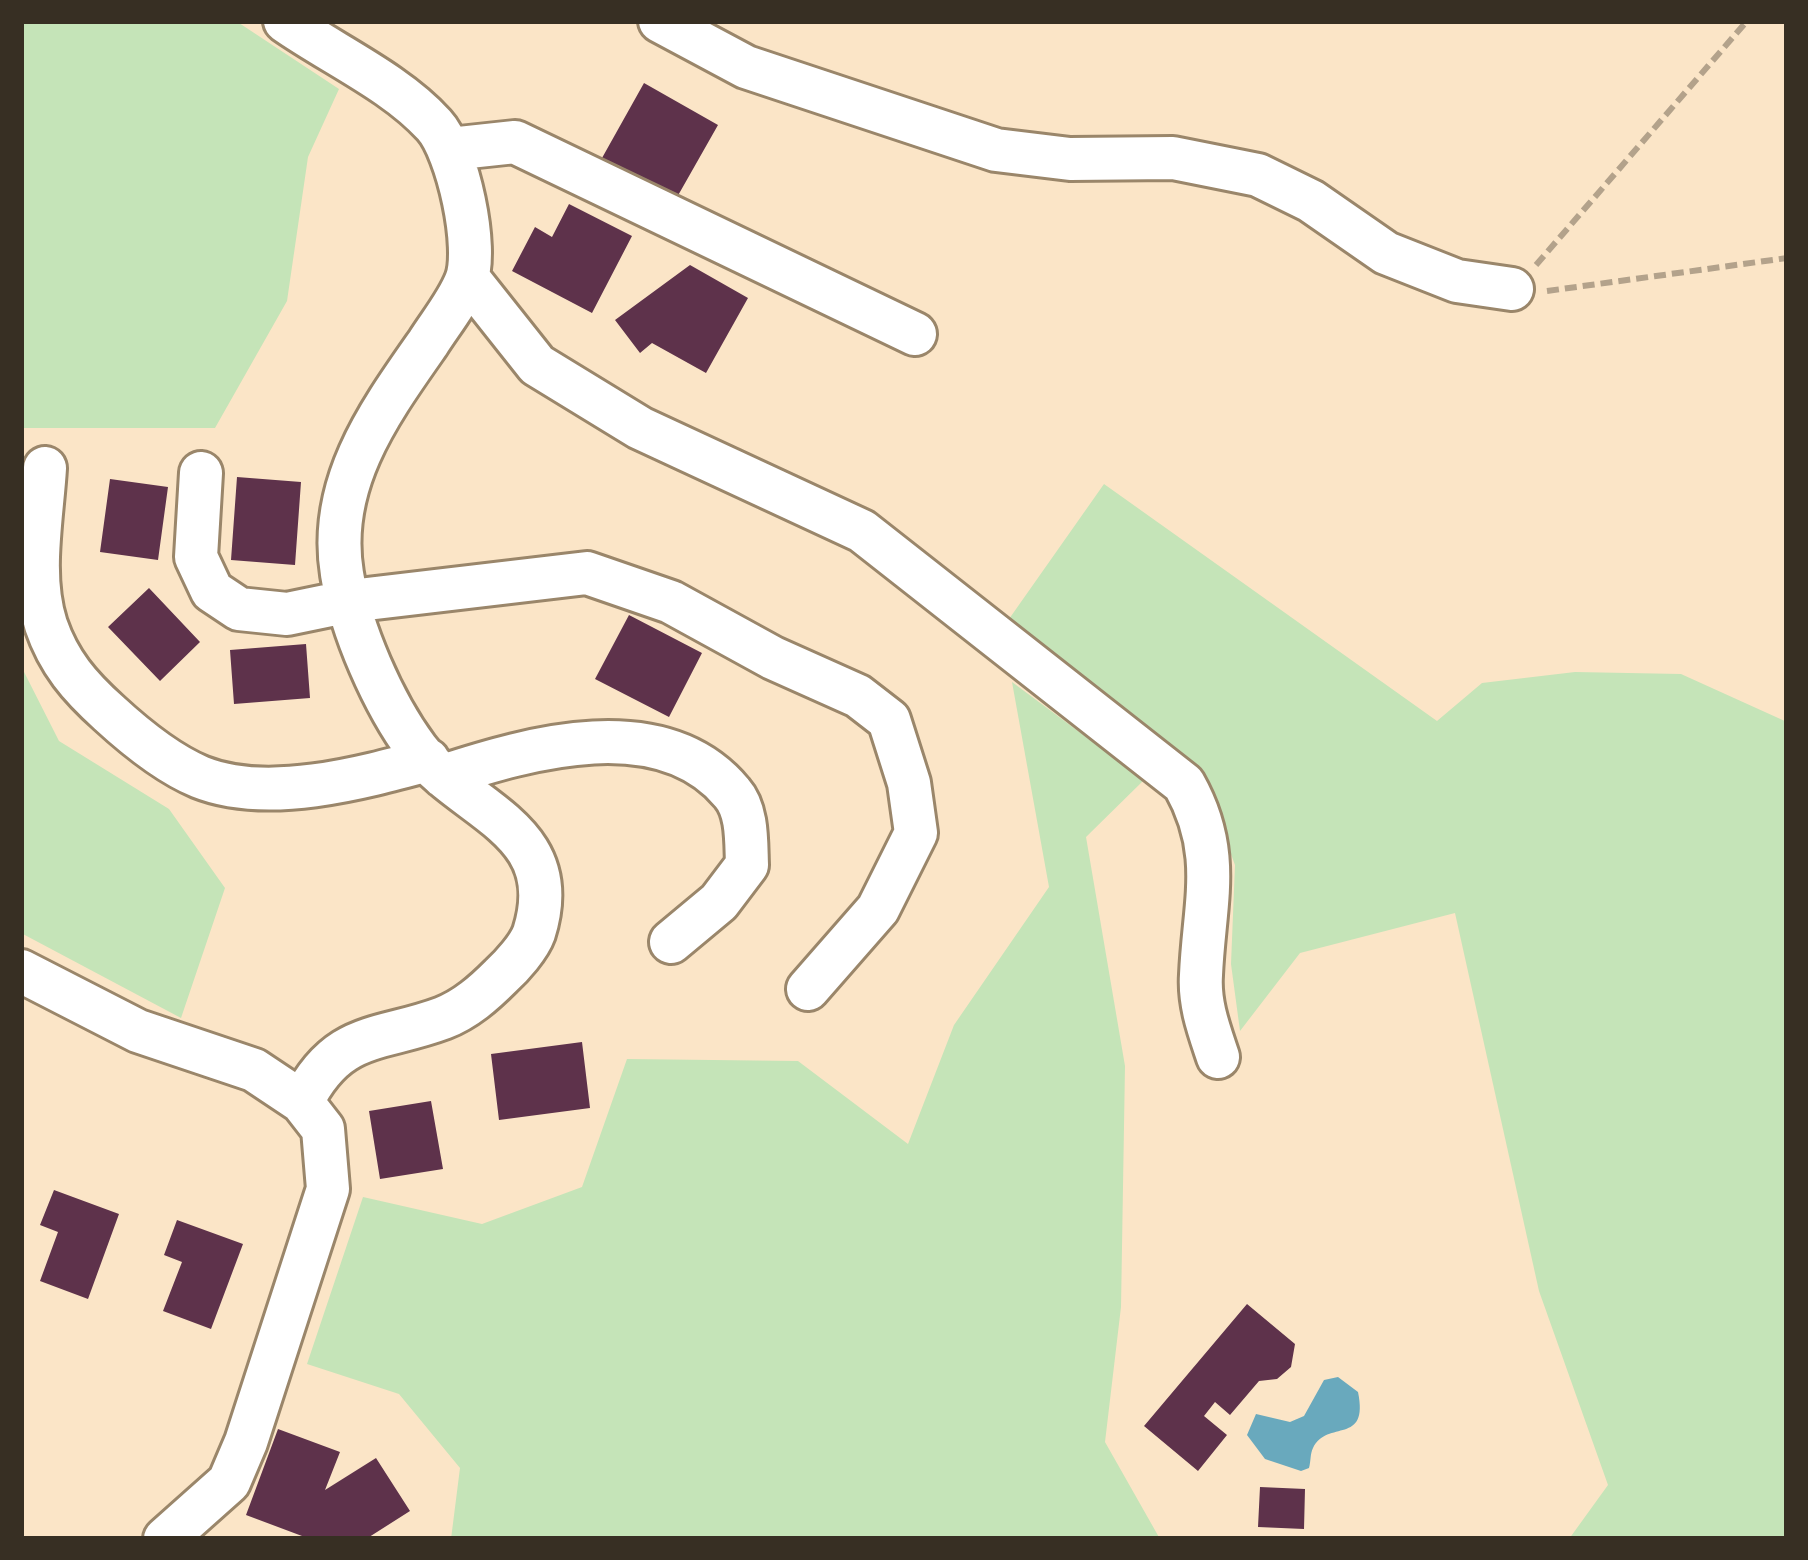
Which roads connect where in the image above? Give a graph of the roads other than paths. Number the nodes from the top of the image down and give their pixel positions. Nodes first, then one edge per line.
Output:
1 (285, 21) edge
2 (660, 21) edge
3 (451, 149) junction
4 (468, 278) junction
5 (1512, 289) road end
6 (915, 334) dead end
7 (45, 468) dead end
8 (202, 473) dead end
9 (350, 601) junction
10 (436, 768) junction
11 (670, 942) dead end
12 (24, 974) edge
13 (808, 989) dead end
14 (1218, 1057) dead end
15 (302, 1102) junction
16 (165, 1539) edge

1 - 3 street
2 - 5 street
3 - 4 street
3 - 6 street
4 - 9 street
4 - 14 street
7 - 10 street
8 - 9 street
9 - 10 street
9 - 13 street
10 - 11 street
10 - 15 street
12 - 15 street
15 - 16 street

